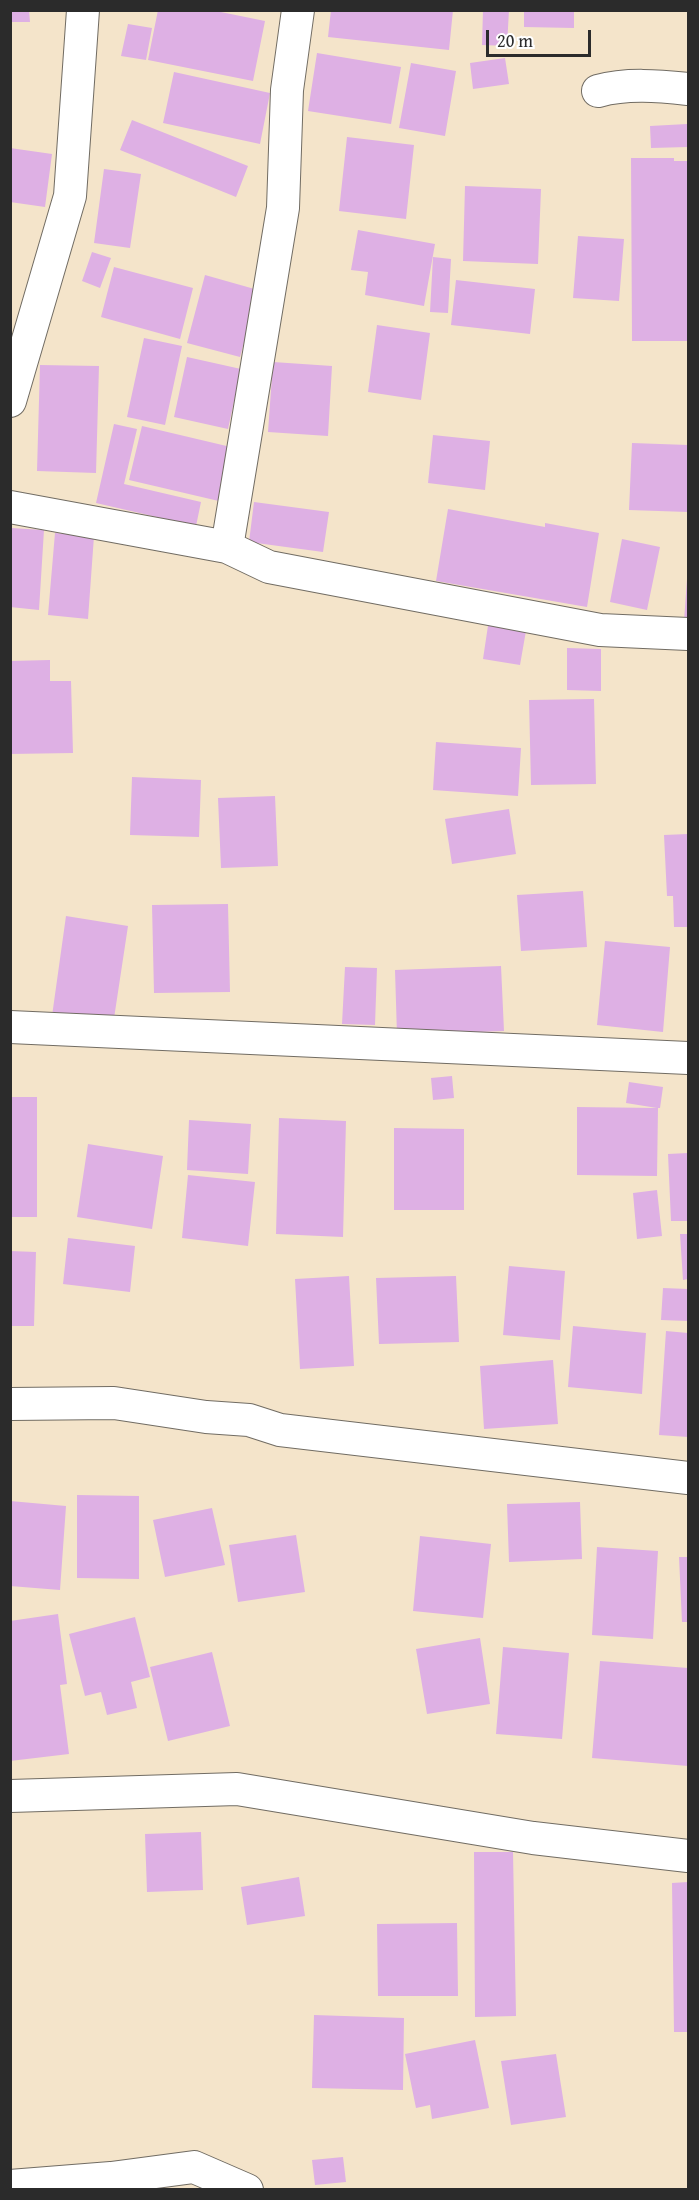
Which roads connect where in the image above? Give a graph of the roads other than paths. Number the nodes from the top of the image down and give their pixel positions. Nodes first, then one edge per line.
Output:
1 (83, 10) edge
2 (298, 10) edge
3 (688, 89) edge
4 (598, 91) dead end
5 (10, 401) edge
6 (10, 507) edge
7 (227, 548) junction
8 (688, 634) edge
9 (10, 1027) edge
10 (688, 1058) edge
11 (10, 1404) edge
12 (688, 1478) edge
13 (10, 1796) edge
14 (688, 1856) edge
15 (10, 2186) edge
16 (247, 2190) edge

1 - 5 street
2 - 7 street
3 - 4 street
6 - 7 street
7 - 8 street
9 - 10 street
11 - 12 street
13 - 14 street
15 - 16 street

